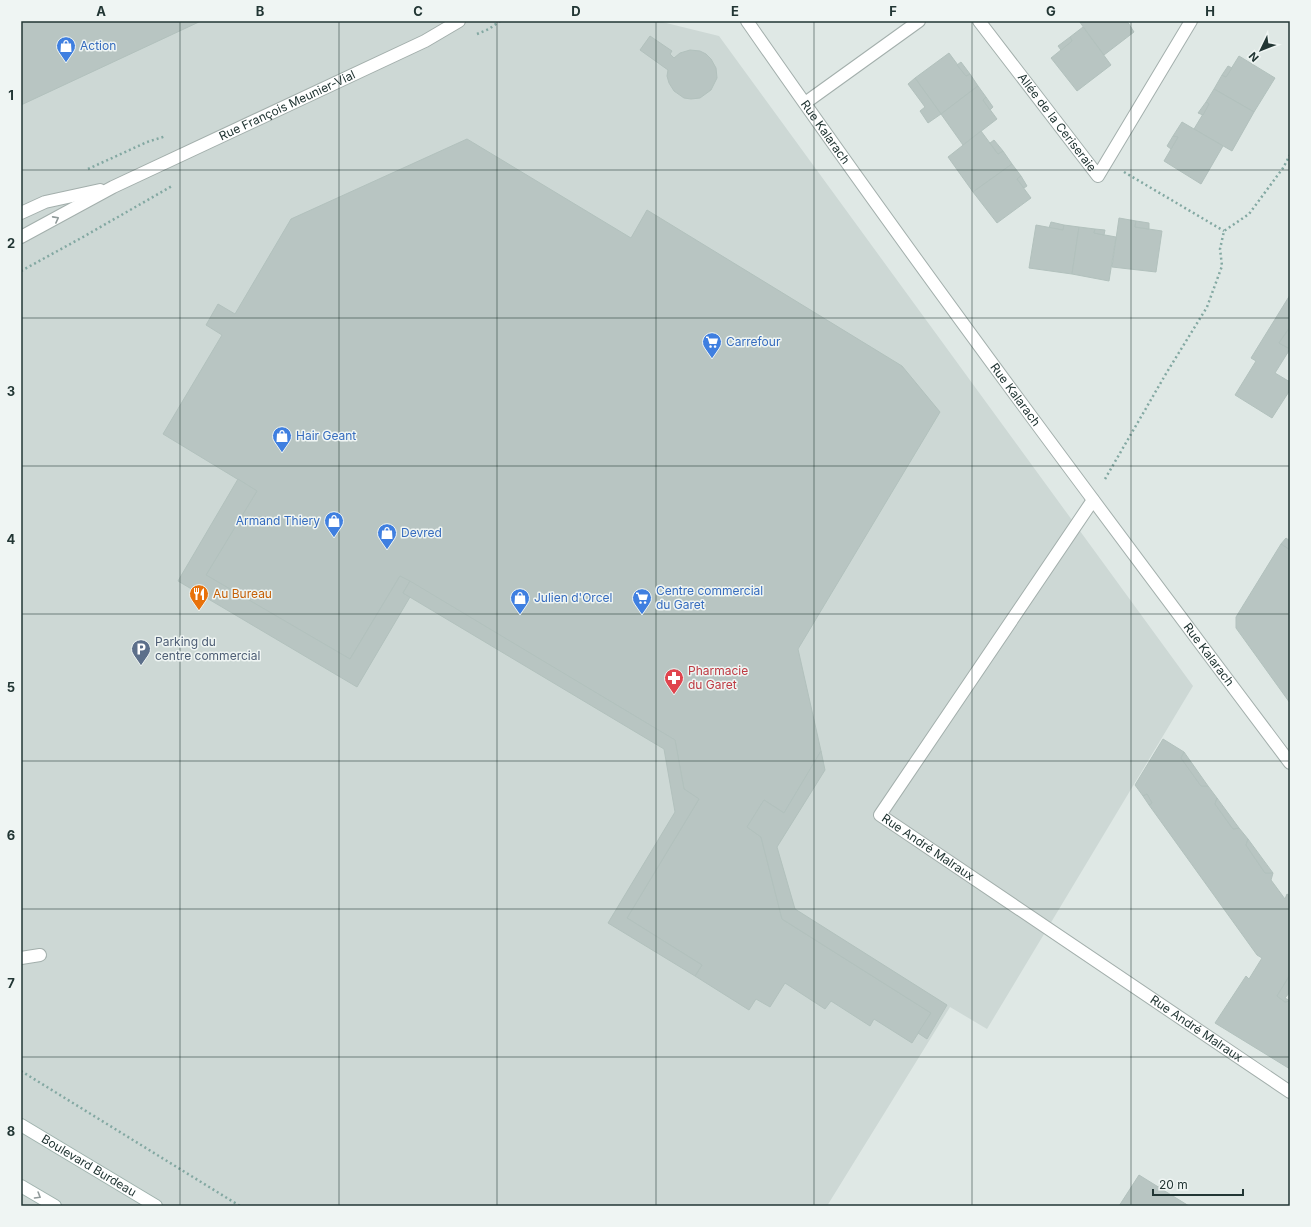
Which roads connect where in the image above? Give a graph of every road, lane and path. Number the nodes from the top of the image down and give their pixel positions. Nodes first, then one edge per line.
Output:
1 (459, 21) edge
2 (747, 21) edge
3 (919, 21) edge
4 (979, 21) edge
5 (1191, 21) edge
6 (805, 104) junction
7 (1290, 155) edge
8 (1106, 162) junction
9 (113, 187) junction
10 (21, 213) edge
11 (1224, 231) junction
12 (21, 237) edge
13 (1093, 500) junction
14 (1290, 763) edge
15 (40, 955) dead end
16 (21, 958) edge
17 (21, 1071) edge
18 (1290, 1092) edge
19 (21, 1126) edge
20 (21, 1186) edge
21 (54, 1206) edge
22 (156, 1206) edge
23 (240, 1206) edge

1 - 9 street, Rue François Meunier-Vial
2 - 6 street, Rue Kalarach
3 - 6 street
4 - 8 street, Allée de la Ceriseraie
5 - 8 street, Allée de la Ceriseraie
6 - 13 street, Rue Kalarach
7 - 11 path
8 - 11 path
9 - 10 street, Rue François Meunier-Vial
12 -> 9 street, Rue François Meunier-Vial
11 - 13 path
13 - 14 street, Rue Kalarach
13 - 18 street, Rue André Malraux
15 - 16 street
17 - 23 path
19 - 22 street, Boulevard Burdeau
20 -> 21 street

